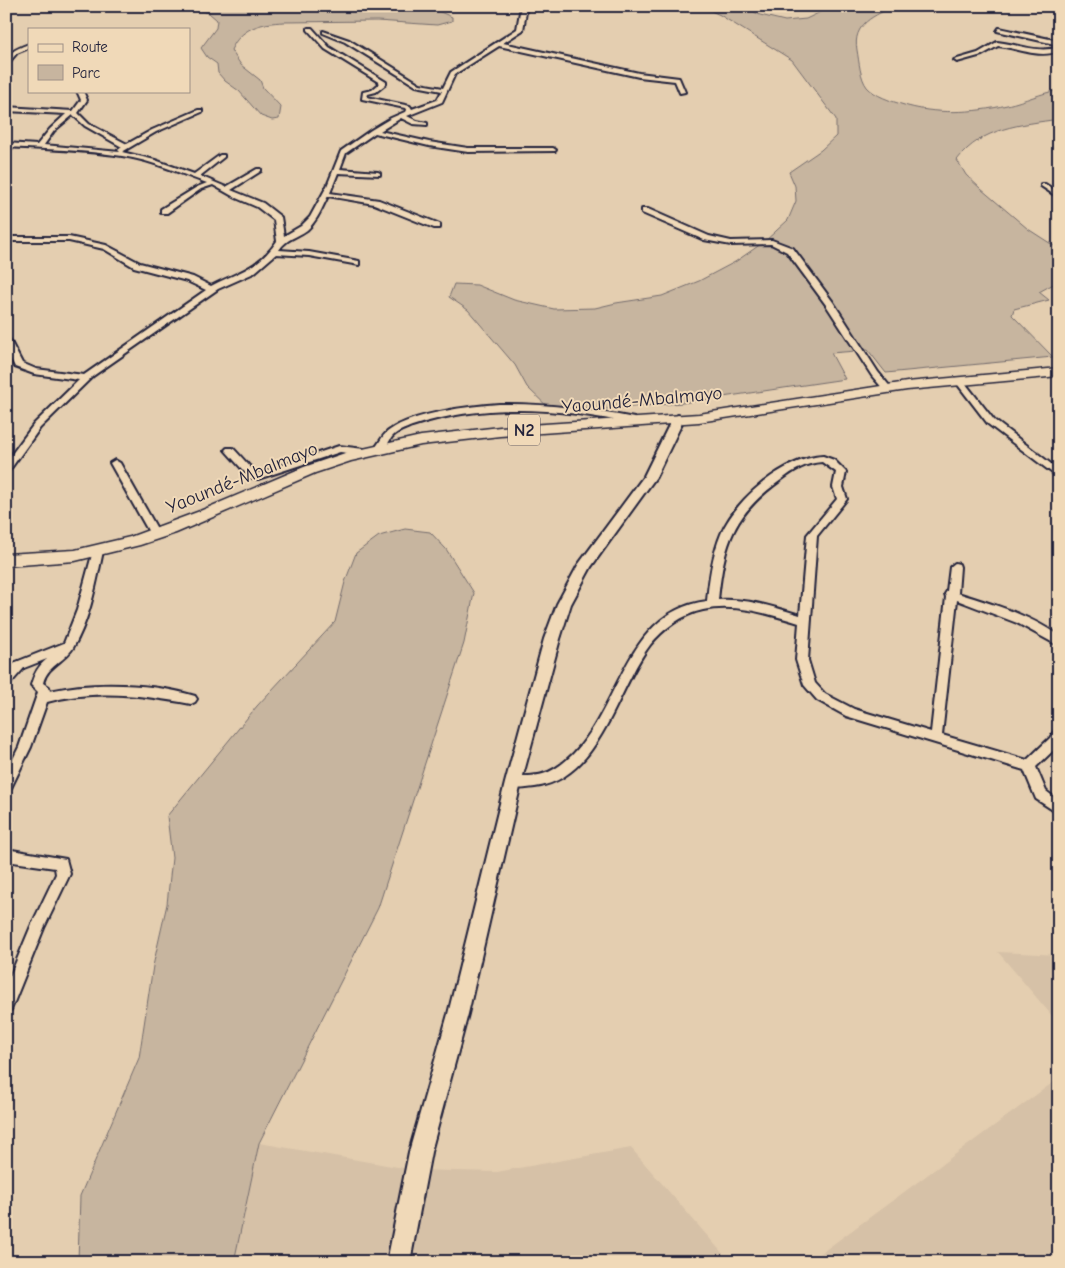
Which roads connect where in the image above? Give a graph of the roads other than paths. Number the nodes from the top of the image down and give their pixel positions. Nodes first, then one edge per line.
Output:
1 (524, 6) edge
2 (1044, 6) edge
3 (1059, 10) edge
4 (310, 29) dead end
5 (999, 30) dead end
6 (326, 32) dead end
7 (1059, 43) edge
8 (498, 44) junction
9 (27, 47) edge
10 (1059, 49) edge
11 (957, 60) dead end
12 (6, 64) edge
13 (445, 90) junction
14 (80, 92) edge
15 (682, 92) dead end
16 (6, 109) edge
17 (200, 111) dead end
18 (410, 112) junction
19 (73, 113) junction
20 (401, 115) junction
21 (425, 124) dead end
22 (373, 131) junction
23 (6, 145) edge
24 (40, 146) junction
25 (126, 146) junction
26 (553, 150) dead end
27 (115, 154) junction
28 (222, 156) dead end
29 (259, 170) dead end
30 (336, 171) junction
31 (378, 174) dead end
32 (195, 176) junction
33 (213, 183) junction
34 (1043, 184) dead end
35 (226, 190) junction
36 (326, 194) junction
37 (1059, 196) edge
38 (164, 211) dead end
39 (644, 211) dead end
40 (437, 226) dead end
41 (6, 239) edge
42 (281, 242) junction
43 (274, 252) junction
44 (356, 263) dead end
45 (212, 290) junction
46 (6, 340) edge
47 (1059, 372) edge
48 (85, 378) junction
49 (958, 381) junction
50 (888, 389) junction
51 (678, 419) junction
52 (634, 421) junction
53 (380, 448) junction
54 (230, 450) dead end
55 (364, 452) junction
56 (115, 462) dead end
57 (6, 469) edge
58 (1059, 475) edge
59 (155, 534) junction
60 (98, 551) junction
61 (6, 560) edge
62 (955, 567) dead end
63 (950, 594) junction
64 (712, 603) junction
65 (806, 621) junction
66 (1059, 642) edge
67 (69, 646) junction
68 (6, 680) edge
69 (43, 698) junction
70 (191, 699) dead end
71 (1059, 733) edge
72 (936, 738) junction
73 (11, 765) edge
74 (1029, 766) junction
75 (514, 784) junction
76 (6, 786) edge
77 (1059, 809) edge
78 (6, 855) edge
79 (6, 1006) edge
80 (398, 1262) edge

1 - 8 street
2 - 3 street
4 - 18 street
5 - 7 street
6 - 13 street
8 - 13 street
8 - 15 street
9 - 12 street
10 - 11 street
13 - 18 street
14 - 19 street
16 - 19 street
17 - 25 street
18 - 20 street
19 - 24 street
19 - 25 street
20 - 21 street
20 - 22 street
22 - 26 street
22 - 30 street
23 - 24 street
24 - 27 street
25 - 27 street
27 - 32 street
28 - 32 street
29 - 35 street
30 - 31 street
30 - 36 street
32 - 33 street
33 - 35 street
33 - 38 street
34 - 37 street
35 - 42 street
36 - 40 street
36 - 42 street
39 - 50 street
41 - 45 street
42 - 43 street
43 - 44 street
43 - 45 street
45 - 48 street
46 - 48 street
47 - 49 highway, Yaoundé-Mbalmayo / N2
48 - 57 street
49 - 50 highway, Yaoundé-Mbalmayo / N2
49 - 58 street
50 - 51 highway, Yaoundé-Mbalmayo / N2
51 - 52 highway, Yaoundé-Mbalmayo / N2
51 - 75 main road
52 - 53 highway, Yaoundé-Mbalmayo / N2
52 - 53 street
53 - 55 highway, Yaoundé-Mbalmayo / N2
54 - 55 street
55 - 59 highway, Yaoundé-Mbalmayo / N2
56 - 59 street
59 - 60 highway, Yaoundé-Mbalmayo / N2
60 - 61 highway, Yaoundé-Mbalmayo / N2
60 - 67 street
62 - 63 street
63 - 66 street
63 - 72 street
64 - 65 street
64 - 65 street
64 - 75 street
65 - 72 street
67 - 68 street
67 - 69 street
69 - 70 street
69 - 73 street
71 - 74 street
72 - 74 street
73 - 76 street
74 - 77 street
75 - 80 main road
78 - 79 street

